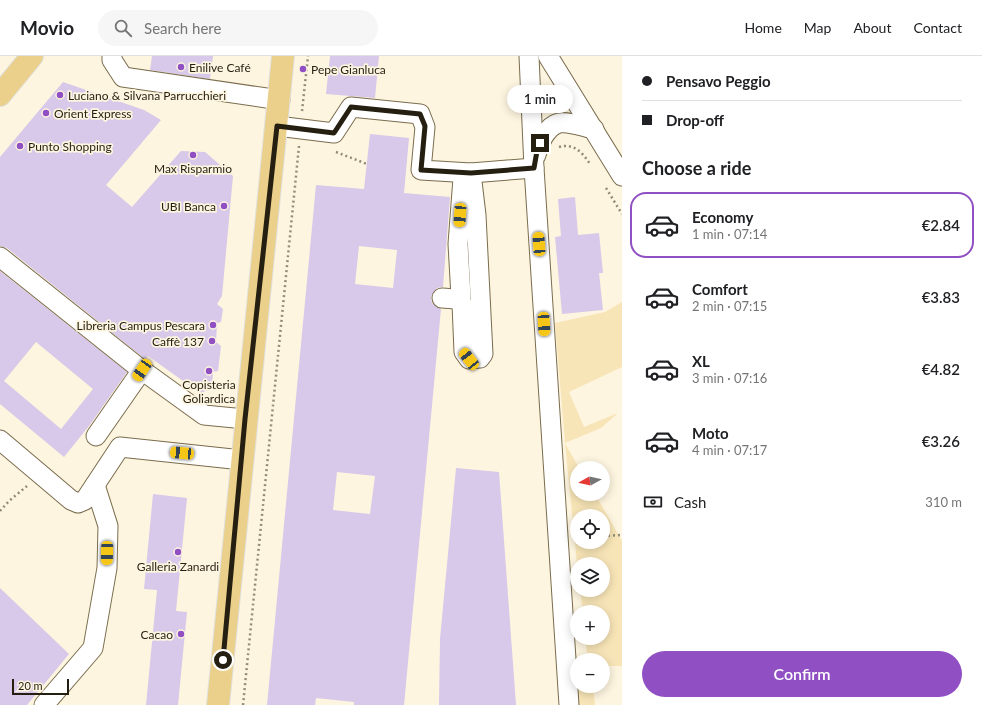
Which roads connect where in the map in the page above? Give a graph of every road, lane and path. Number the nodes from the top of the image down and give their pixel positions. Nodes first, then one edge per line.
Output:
1 (28, 56) edge
2 (32, 56) edge
3 (112, 56) edge
4 (283, 56) edge
5 (308, 56) edge
6 (529, 56) edge
7 (548, 56) edge
8 (562, 56) edge
9 (0, 77) edge
10 (0, 95) edge
11 (573, 96) junction
12 (280, 100) junction
13 (277, 126) junction
14 (301, 128) junction
15 (594, 129) junction
16 (555, 148) dead end
17 (591, 165) dead end
18 (619, 165) edge
19 (534, 168) junction
20 (467, 173) junction
21 (0, 257) edge
22 (142, 370) junction
23 (245, 419) junction
24 (96, 436) dead end
25 (0, 440) edge
26 (242, 460) junction
27 (40, 474) junction
28 (95, 485) junction
29 (0, 511) edge
30 (622, 535) edge
31 (610, 536) edge
32 (44, 705) edge
33 (218, 705) edge
34 (243, 705) edge
35 (569, 705) edge

1 - 9 main road
2 - 10 main road
3 - 12 street
4 - 12 main road
5 - 14 path
6 - 19 street
7 - 11 street
8 - 11 street
11 - 15 street
12 - 13 main road
13 - 14 street
13 - 23 main road
14 - 20 street
14 - 34 path
15 - 18 street
15 - 19 street
16 - 17 path
19 - 20 street
19 - 35 street
20 - 20 street
21 - 22 street
22 - 23 street
22 - 24 street
23 - 26 main road
25 - 27 street
26 - 28 street
26 - 33 main road
27 - 28 street
27 - 29 path
28 - 32 street
30 - 31 path

